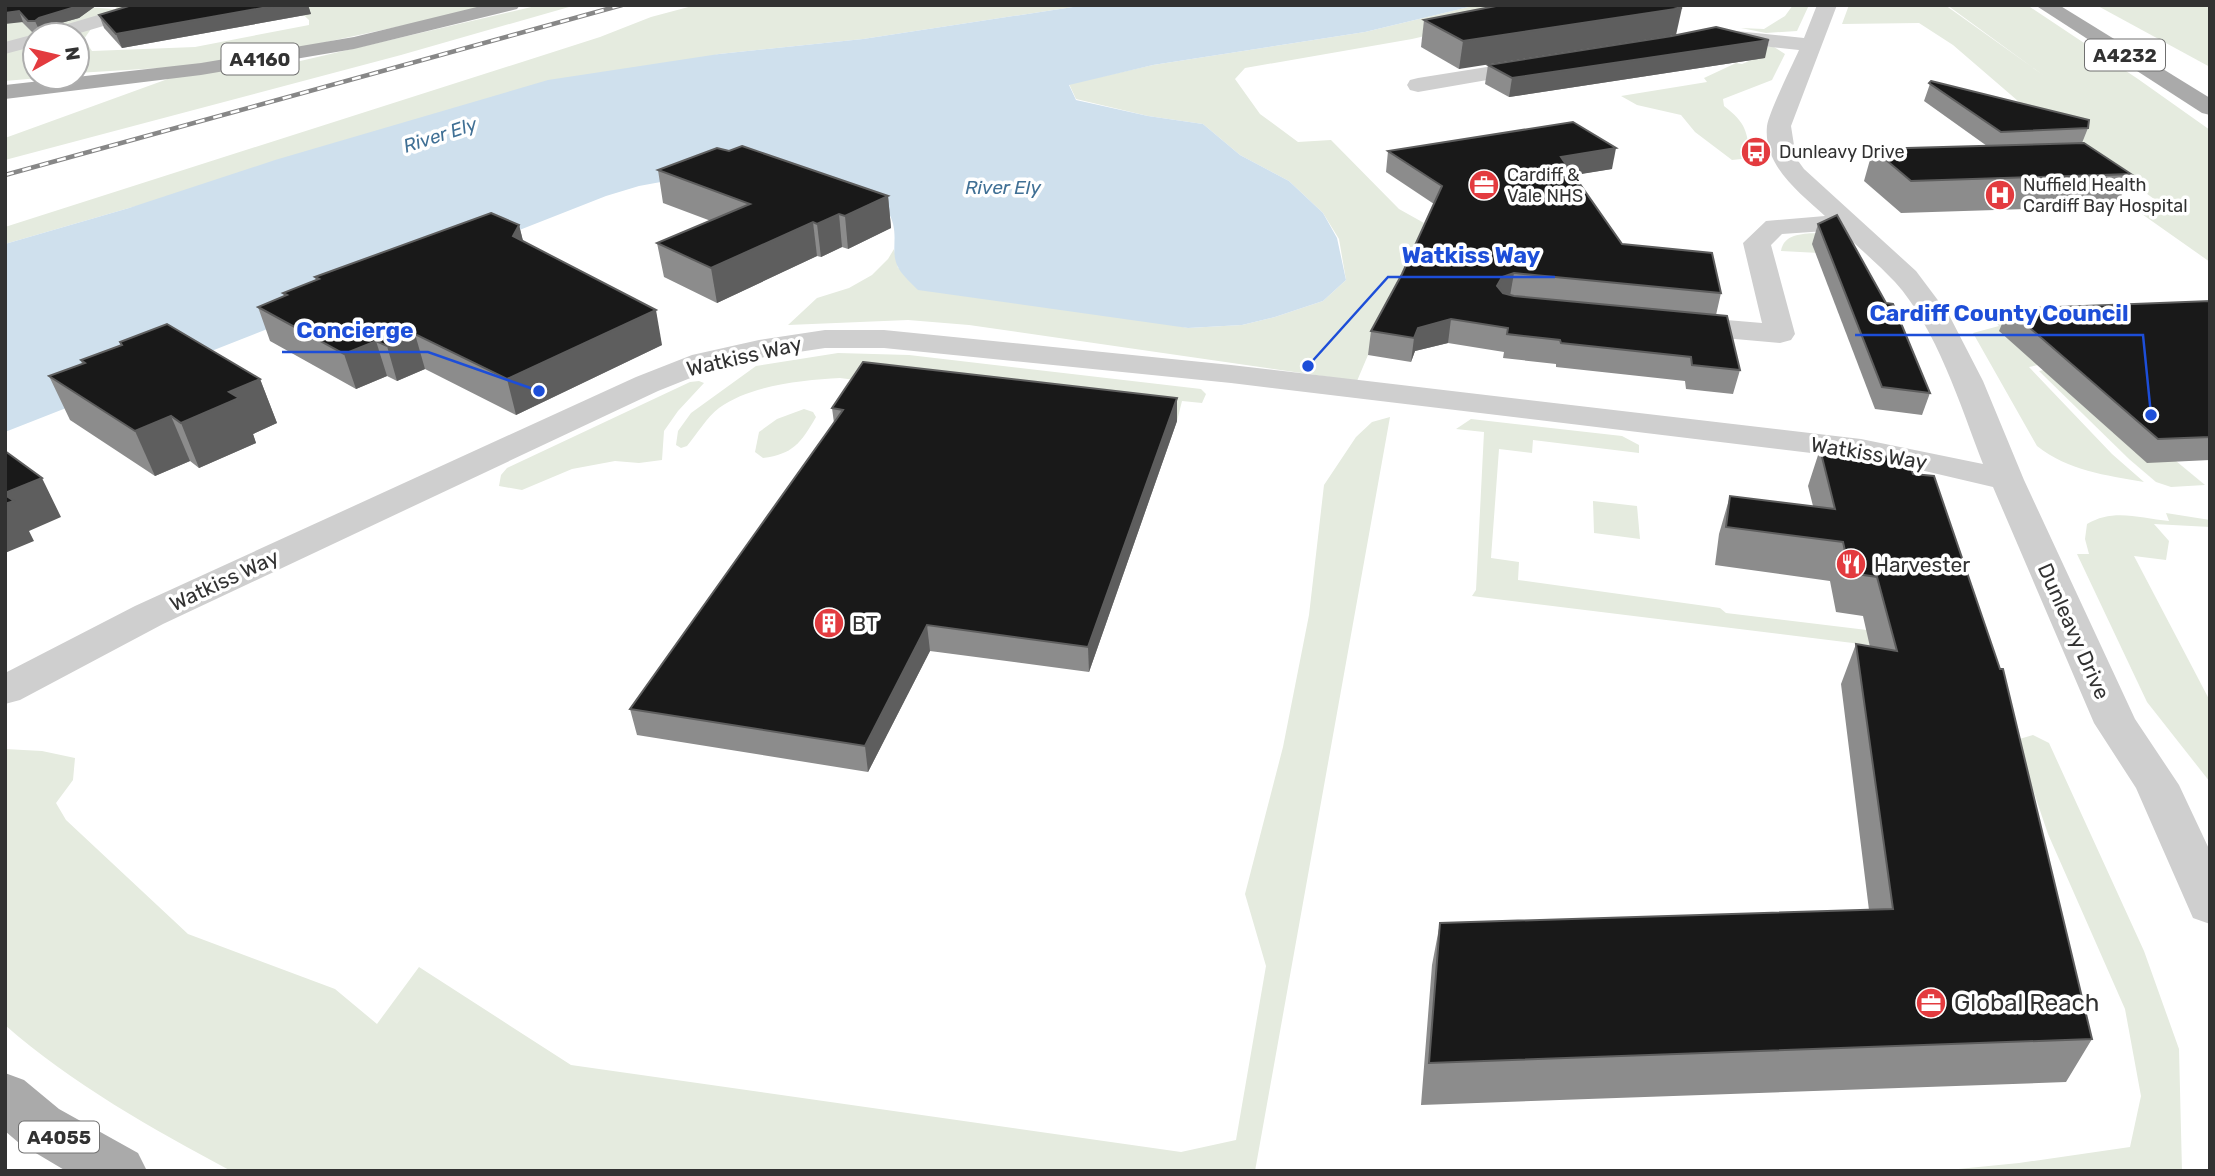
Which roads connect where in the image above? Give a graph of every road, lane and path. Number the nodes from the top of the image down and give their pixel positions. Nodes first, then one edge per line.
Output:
1 (154, 5) edge
2 (510, 5) edge
3 (1827, 5) edge
4 (2045, 5) edge
5 (2078, 5) edge
6 (91, 23) edge
7 (1695, 39) edge
8 (1812, 45) junction
9 (2168, 59) junction
10 (1553, 62) edge
11 (2189, 69) dead end
12 (91, 78) edge
13 (1418, 85) dead end
14 (2209, 102) edge
15 (1847, 222) junction
16 (1655, 323) edge
17 (2007, 480) junction
18 (5, 690) edge
19 (2210, 905) edge
20 (5, 1097) edge
21 (118, 1171) edge

1 - 6 street
2 - 12 main road, A4160
3 - 8 street, Dunleavy Drive
4 - 14 main road, A4232
5 - 9 main road, A4232
7 - 8 street
8 - 15 street, Dunleavy Drive
9 - 11 main road
9 - 14 main road, A4232
10 - 13 street
15 - 16 street
15 - 17 street, Dunleavy Drive
17 - 18 street, Watkiss Way
17 - 19 street, Dunleavy Drive
20 - 21 main road, A4055

